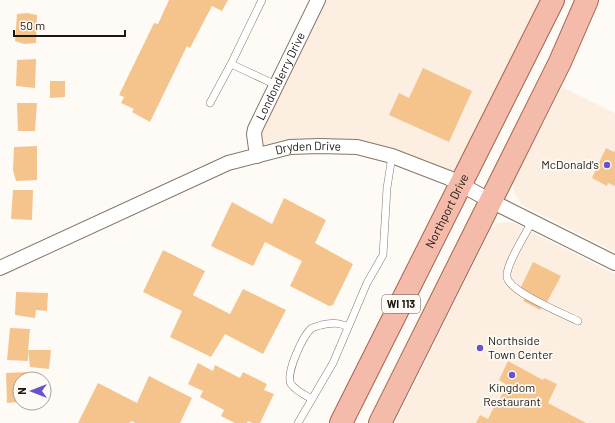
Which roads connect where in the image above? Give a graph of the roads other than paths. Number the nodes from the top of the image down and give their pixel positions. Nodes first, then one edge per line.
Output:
1 (262, 0) edge
2 (318, 0) edge
3 (553, 0) edge
4 (587, 0) edge
5 (230, 64) junction
6 (276, 85) junction
7 (210, 103) dead end
8 (257, 156) junction
9 (392, 156) junction
10 (460, 185) junction
11 (491, 201) junction
12 (532, 222) junction
13 (615, 263) edge
14 (0, 268) edge
15 (578, 321) dead end
16 (348, 327) junction
17 (312, 399) junction
18 (298, 423) edge
19 (341, 423) edge
20 (380, 423) edge

1 - 5 lane
2 - 6 street, Londonderry Drive
3 - 10 main road, Northport Drive / WI 113
4 - 11 main road, WI 113
5 - 6 lane
5 - 7 lane
6 - 8 street, Londonderry Drive
8 - 9 street, Dryden Drive
8 - 14 street, Dryden Drive
9 - 10 street, Dryden Drive
9 - 16 lane
10 - 11 street, Dryden Drive
10 - 19 main road, Northport Drive / WI 113
11 - 12 street, Dryden Drive
11 - 20 main road, WI 113
12 - 13 street, Dryden Drive
12 - 15 lane
16 - 17 lane
16 - 17 lane
17 - 18 lane

